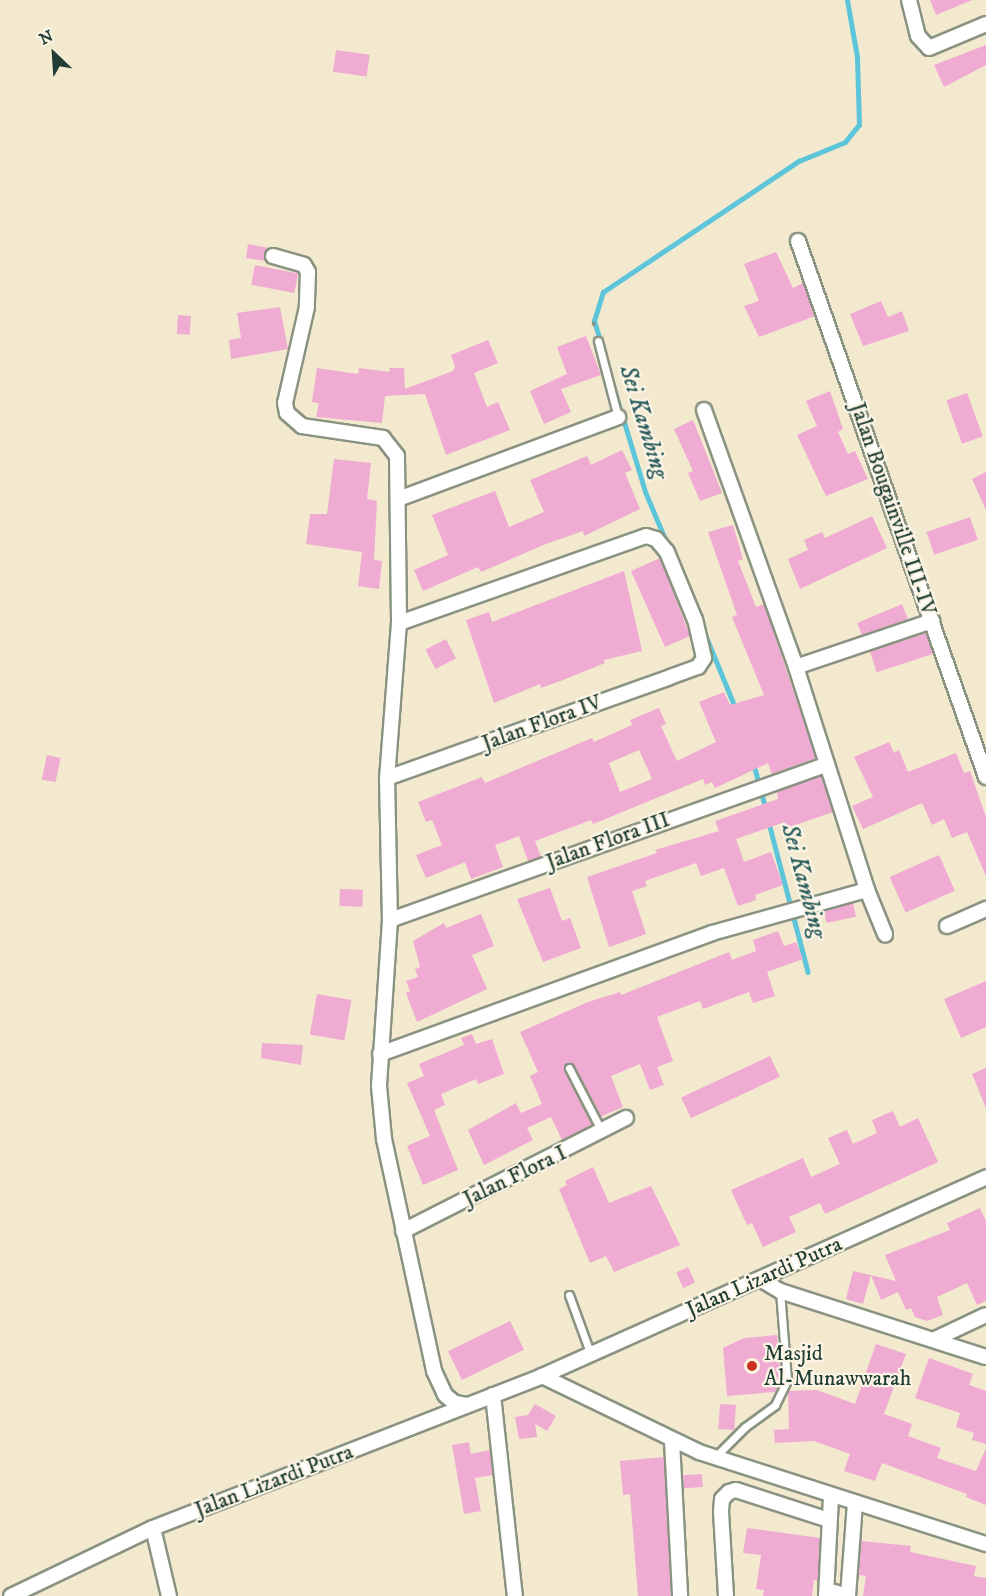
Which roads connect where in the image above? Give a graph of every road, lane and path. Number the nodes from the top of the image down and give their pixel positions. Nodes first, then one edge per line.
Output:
1 (909, 0) edge
2 (986, 24) edge
3 (798, 241) dead end
4 (273, 256) dead end
5 (598, 341) dead end
6 (704, 410) dead end
7 (618, 417) joint
8 (398, 499) junction
9 (932, 621) junction
10 (399, 623) junction
11 (796, 667) junction
12 (827, 764) junction
13 (986, 777) edge
14 (387, 778) junction
15 (867, 890) junction
16 (986, 909) edge
17 (390, 920) junction
18 (947, 926) dead end
19 (885, 934) dead end
20 (380, 1054) junction
21 (569, 1068) dead end
22 (626, 1118) dead end
23 (603, 1133) junction
24 (986, 1177) edge
25 (403, 1231) junction
26 (760, 1279) junction
27 (780, 1291) junction
28 (569, 1295) dead end
29 (986, 1314) edge
30 (935, 1339) junction
31 (591, 1355) junction
32 (986, 1357) edge
33 (542, 1376) junction
34 (493, 1395) junction
35 (467, 1405) junction
36 (676, 1443) junction
37 (716, 1456) junction
38 (831, 1497) junction
39 (855, 1503) junction
40 (829, 1520) junction
41 (153, 1528) junction
42 (986, 1544) edge
43 (826, 1593) edge
44 (11, 1596) edge
45 (169, 1596) edge
46 (515, 1596) edge
47 (680, 1596) edge
48 (726, 1596) edge
49 (848, 1596) edge

1 - 2 street
3 - 9 street, Jalan Bougainville III-IV
4 - 8 street
5 - 7 lane
6 - 11 street
7 - 8 street
8 - 10 street
9 - 11 street
9 - 13 street, Jalan Bougainville III-IV
10 - 14 street
10 - 14 street, Jalan Flora IV
11 - 12 street
12 - 15 street
12 - 17 street, Jalan Flora III
14 - 17 street
15 - 19 street
15 - 20 street
16 - 18 street
17 - 20 street
20 - 25 street
21 - 23 lane
22 - 23 street, Jalan Flora I
23 - 25 street, Jalan Flora I
24 - 26 street, Jalan Lizardi Putra
25 - 35 street
26 - 27 street
26 - 31 street, Jalan Lizardi Putra
27 - 30 street
27 - 37 lane
28 - 31 lane
29 - 30 street
30 - 32 street
31 - 33 street, Jalan Lizardi Putra
33 - 34 street, Jalan Lizardi Putra
33 - 36 street
34 - 35 street, Jalan Lizardi Putra
34 - 46 street
35 - 41 street, Jalan Lizardi Putra
36 - 37 street
36 - 47 street
37 - 38 street
38 - 39 street
38 - 40 street
39 - 42 street
39 - 49 street
40 - 43 street
40 - 48 street
41 - 44 street, Jalan Lizardi Putra
41 - 45 street
43 - 49 street

